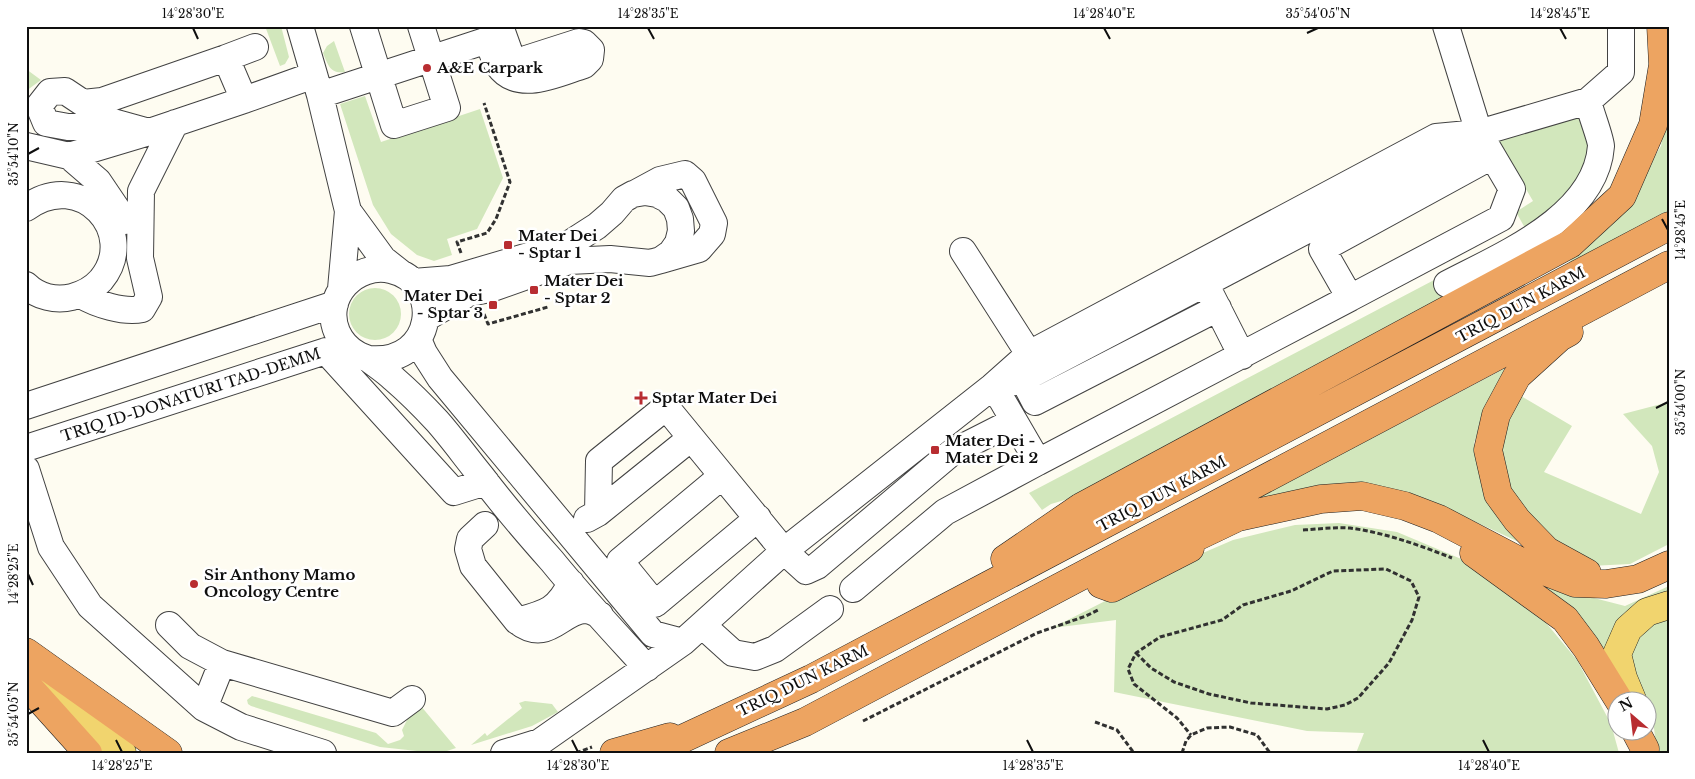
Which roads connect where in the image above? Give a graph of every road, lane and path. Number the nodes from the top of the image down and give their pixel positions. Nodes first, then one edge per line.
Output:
1 (363, 26) edge
2 (421, 26) edge
3 (1446, 26) edge
4 (1621, 26) edge
5 (1662, 26) edge
6 (308, 28) edge
7 (497, 34) edge
8 (255, 47) dead end
9 (226, 58) junction
10 (431, 59) junction
11 (379, 76) junction
12 (317, 85) junction
13 (244, 100) junction
14 (1588, 102) junction
15 (484, 103) dead end
16 (175, 122) junction
17 (149, 132) junction
18 (1479, 133) junction
19 (26, 146) edge
20 (69, 156) junction
21 (1492, 156) junction
22 (26, 208) edge
23 (348, 211) junction
24 (612, 213) junction
25 (1669, 226) edge
26 (1316, 239) junction
27 (457, 242) dead end
28 (963, 251) dead end
29 (652, 261) junction
30 (1669, 265) edge
31 (1669, 272) edge
32 (408, 278) junction
33 (1204, 284) junction
34 (1447, 284) dead end
35 (26, 285) edge
36 (81, 295) junction
37 (338, 297) junction
38 (1350, 298) junction
39 (109, 306) junction
40 (548, 307) dead end
41 (1218, 308) junction
42 (482, 311) dead end
43 (422, 328) junction
44 (326, 351) junction
45 (363, 356) junction
46 (1242, 356) junction
47 (1030, 368) junction
48 (992, 387) junction
49 (26, 406) edge
50 (1014, 420) junction
51 (691, 438) junction
52 (26, 448) edge
53 (1038, 462) junction
54 (26, 469) edge
55 (722, 476) junction
56 (486, 482) junction
57 (598, 513) junction
58 (558, 518) junction
59 (758, 518) junction
60 (485, 525) dead end
61 (1301, 530) dead end
62 (576, 542) junction
63 (784, 551) junction
64 (1453, 559) dead end
65 (553, 563) junction
66 (1669, 565) edge
67 (1606, 584) junction
68 (853, 589) dead end
69 (1102, 595) junction
70 (584, 603) junction
71 (1669, 605) edge
72 (830, 609) dead end
73 (512, 615) junction
74 (169, 625) dead end
75 (702, 625) junction
76 (903, 630) junction
77 (683, 642) junction
78 (26, 652) edge
79 (1136, 653) junction
80 (222, 663) junction
81 (647, 668) junction
82 (26, 676) edge
83 (26, 684) edge
84 (1614, 692) edge
85 (1628, 692) edge
86 (412, 699) dead end
87 (204, 708) junction
88 (863, 721) dead end
89 (805, 722) junction
90 (1095, 722) dead end
91 (714, 724) junction
92 (1191, 735) junction
93 (88, 753) edge
94 (122, 753) edge
95 (168, 753) edge
96 (323, 753) edge
97 (504, 753) edge
98 (614, 753) edge
99 (652, 753) edge
100 (729, 753) edge
101 (1134, 753) edge
102 (1182, 753) edge
103 (1270, 753) edge

1 - 11 lane
2 - 10 lane
3 - 18 lane
4 - 14 lane
5 - 76 highway
6 - 12 lane
7 - 10 lane
8 - 9 lane
9 - 13 lane
9 - 17 lane
10 - 11 lane
10 - 11 lane
11 - 12 lane
12 - 13 lane
12 - 23 lane
13 - 16 lane
14 - 18 lane
14 - 34 lane
15 - 27 path
16 - 17 lane
16 - 39 lane
17 - 20 lane
18 - 21 lane
18 - 26 lane
18 - 47 lane
19 - 20 lane
20 - 39 lane
21 - 26 lane
21 - 38 lane
22 - 36 lane
23 - 32 lane
23 - 37 lane
24 - 29 lane
24 - 29 lane
24 - 32 lane
25 - 76 highway, TRIQ DUN KARM
26 - 33 lane
26 - 38 lane
28 - 47 lane
29 - 43 lane
30 - 89 highway
31 - 67 highway
32 - 37 lane
32 - 43 lane
33 - 41 lane
33 - 47 lane
35 - 36 lane
36 - 39 lane
37 - 45 lane
37 - 49 lane
38 - 46 lane
40 - 42 path
41 - 46 lane
41 - 47 lane
43 - 45 lane
43 - 58 lane
44 - 45 lane, TRIQ ID-DONATURI TAD-DEMM
44 - 52 lane, TRIQ ID-DONATURI TAD-DEMM
44 - 56 lane
45 - 56 lane
46 - 53 lane
47 - 48 lane
48 - 50 lane
48 - 63 lane
50 - 53 lane
50 - 63 lane
51 - 55 lane
51 - 57 lane
51 - 57 lane
53 - 68 lane
54 - 87 lane
55 - 59 lane
55 - 59 lane
56 - 65 lane
57 - 58 lane
58 - 62 lane
59 - 63 lane
60 - 73 lane
61 - 64 path
62 - 70 lane
62 - 77 lane
63 - 75 lane
65 - 70 lane
65 - 73 lane
66 - 67 highway
67 - 69 highway
69 - 84 highway
69 - 88 path
69 - 89 highway
70 - 73 lane
70 - 81 lane
71 - 85 main road
72 - 75 lane
74 - 80 lane
75 - 77 lane
76 - 91 highway, TRIQ DUN KARM
77 - 81 lane
78 - 95 highway
79 - 79 path
79 - 92 path
80 - 86 lane
80 - 87 lane
81 - 97 lane
82 - 94 main road
83 - 93 highway
87 - 96 lane
89 - 100 highway
90 - 101 path
91 - 98 highway
91 - 99 highway, TRIQ DUN KARM
92 - 102 path
92 - 103 path

